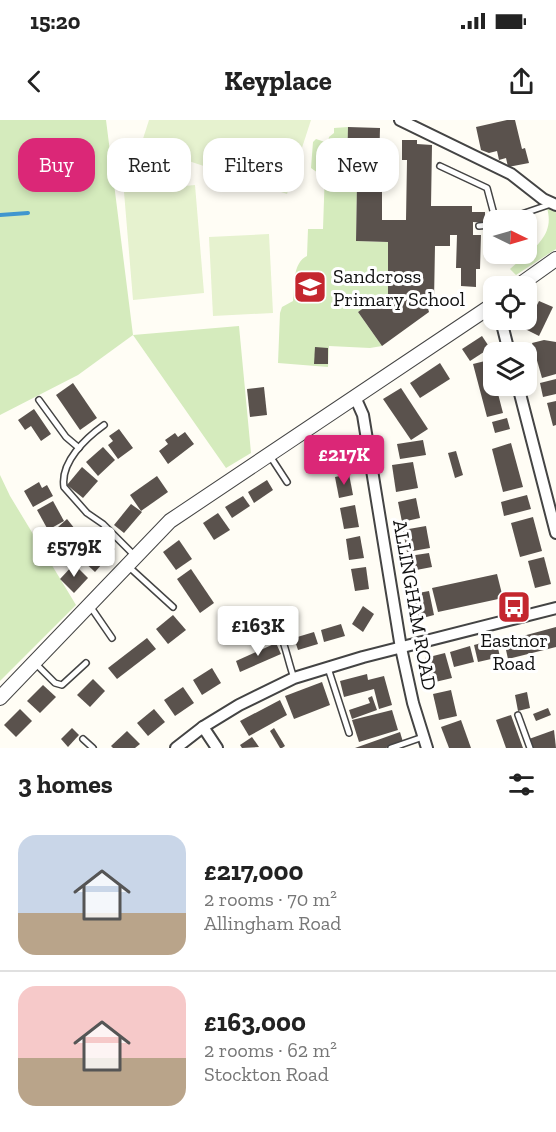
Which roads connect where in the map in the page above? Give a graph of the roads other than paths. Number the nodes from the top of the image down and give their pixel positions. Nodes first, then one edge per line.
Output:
1 (400, 120) edge
2 (440, 166) dead end
3 (554, 204) edge
4 (493, 210) edge
5 (535, 210) edge
6 (480, 226) dead end
7 (483, 226) edge
8 (556, 259) edge
9 (532, 276) edge
10 (483, 311) edge
11 (521, 396) edge
12 (355, 397) junction
13 (39, 400) dead end
14 (104, 425) dead end
15 (79, 447) junction
16 (269, 454) junction
17 (287, 483) dead end
18 (556, 533) edge
19 (132, 562) junction
20 (90, 606) junction
21 (173, 607) dead end
22 (556, 608) edge
23 (249, 615) dead end
24 (112, 638) dead end
25 (401, 648) junction
26 (35, 663) junction
27 (86, 663) dead end
28 (328, 667) junction
29 (294, 678) junction
30 (0, 698) edge
31 (518, 715) dead end
32 (203, 728) junction
33 (349, 733) dead end
34 (423, 737) junction
35 (83, 739) dead end
36 (93, 748) edge
37 (176, 748) edge
38 (217, 748) edge
39 (391, 748) edge
40 (427, 748) edge
41 (530, 748) edge

1 - 3 street
2 - 4 lane
3 - 5 lane
6 - 7 lane
8 - 9 street
10 - 12 street
11 - 18 street
12 - 16 street
12 - 25 street, ALLINGHAM ROAD
13 - 15 lane
14 - 15 lane
15 - 19 lane
16 - 17 lane
16 - 19 street
19 - 20 street
19 - 21 lane
20 - 24 lane
20 - 26 street
22 - 25 street
23 - 29 lane
25 - 28 street
25 - 34 street, ALLINGHAM ROAD
26 - 27 lane
26 - 30 street
28 - 29 street
28 - 33 lane
29 - 32 street
31 - 41 lane
32 - 37 street
32 - 38 street
34 - 39 lane
34 - 40 street, ALLINGHAM ROAD
35 - 36 lane

